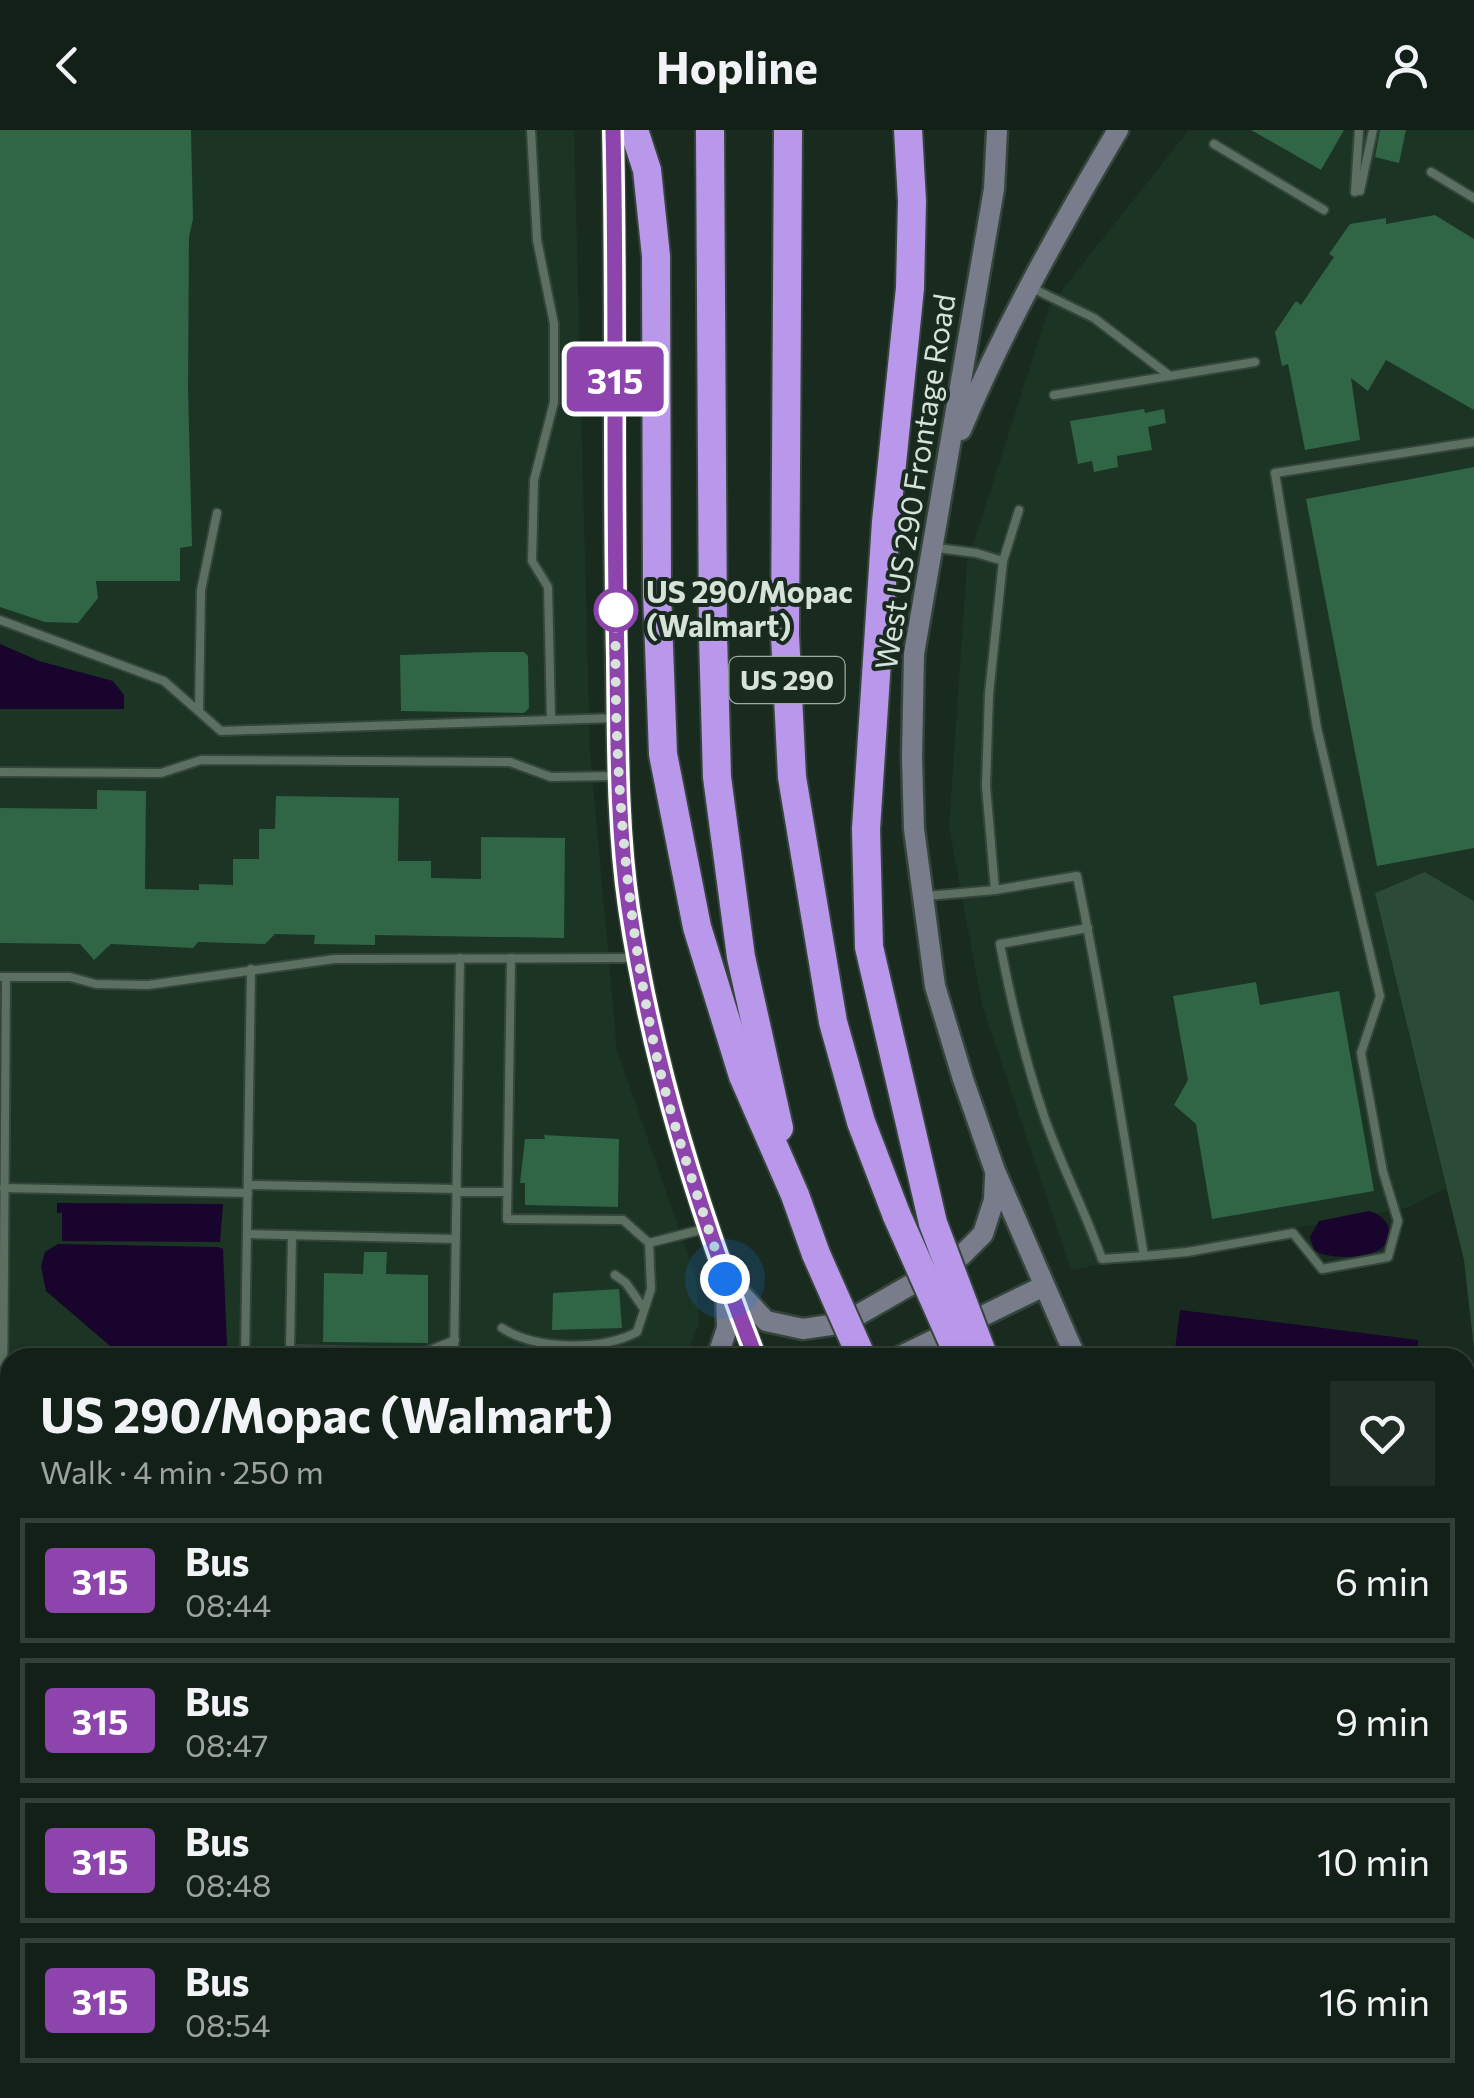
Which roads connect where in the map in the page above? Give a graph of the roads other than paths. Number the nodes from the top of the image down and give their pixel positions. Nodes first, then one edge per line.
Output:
1 (530, 130) edge
2 (614, 130) edge
3 (634, 130) edge
4 (710, 130) edge
5 (788, 130) edge
6 (908, 130) edge
7 (998, 130) edge
8 (1118, 130) edge
9 (1359, 130) edge
10 (1373, 130) edge
11 (1214, 144) dead end
12 (1431, 172) dead end
13 (1474, 198) edge
14 (1324, 210) dead end
15 (1028, 286) junction
16 (1255, 362) dead end
17 (1170, 376) junction
18 (1054, 395) dead end
19 (1474, 442) edge
20 (946, 464) junction
21 (1019, 510) dead end
22 (217, 512) dead end
23 (932, 547) junction
24 (1003, 562) junction
25 (0, 620) edge
26 (199, 712) junction
27 (618, 718) junction
28 (551, 720) junction
29 (0, 772) edge
30 (619, 776) junction
31 (995, 890) junction
32 (922, 896) junction
33 (1088, 928) junction
34 (460, 958) junction
35 (511, 958) junction
36 (638, 958) junction
37 (252, 969) junction
38 (3, 977) edge
39 (995, 1171) junction
40 (4, 1188) junction
41 (248, 1189) junction
42 (457, 1190) junction
43 (508, 1192) junction
44 (794, 1195) junction
45 (2, 1226) edge
46 (709, 1228) junction
47 (247, 1234) junction
48 (292, 1234) junction
49 (456, 1239) junction
50 (649, 1244) junction
51 (1144, 1256) junction
52 (615, 1276) dead end
53 (725, 1279) junction
54 (1044, 1286) junction
55 (644, 1309) junction
56 (502, 1328) dead end
57 (455, 1340) junction
58 (3, 1348) edge
59 (246, 1348) edge
60 (290, 1348) edge
61 (435, 1348) edge
62 (455, 1348) edge
63 (720, 1348) edge
64 (752, 1348) edge
65 (858, 1348) edge
66 (917, 1348) edge
67 (956, 1348) edge
68 (980, 1348) edge
69 (1072, 1348) edge

1 - 28 lane
2 - 27 main road
3 - 44 highway
4 - 44 highway, US 290
5 - 67 highway, US 290, bridge
6 - 68 highway, bridge
7 - 20 main road, West US 290 Frontage Road
8 - 15 main road
9 - 10 lane
11 - 14 lane
12 - 13 lane
15 - 17 lane
15 - 20 main road
16 - 17 lane
17 - 18 lane
19 - 51 lane
20 - 23 main road, West US 290 Frontage Road
21 - 24 lane
22 - 26 lane
23 - 24 lane
23 - 32 main road, West US 290 Frontage Road
24 - 31 lane
25 - 26 lane
26 - 28 lane
27 - 28 lane
27 - 30 main road
29 - 30 lane
30 - 36 main road
31 - 32 lane
31 - 33 lane
32 - 39 main road, West US 290 Frontage Road
33 - 51 lane
33 - 51 lane
34 - 35 lane
34 - 37 lane
34 - 42 lane
35 - 36 lane
35 - 43 lane
36 - 46 main road
37 - 38 lane
37 - 41 lane
38 - 40 lane
39 - 53 main road
39 - 54 main road, West US 290 Frontage Road
40 - 41 lane
40 - 45 lane
41 - 42 lane
41 - 47 lane
42 - 43 lane
42 - 49 lane
43 - 50 lane
44 - 65 highway, US 290, bridge
45 - 58 lane
46 - 50 lane
46 - 53 main road
47 - 48 lane
47 - 59 lane
48 - 49 lane
48 - 60 lane
49 - 57 lane
50 - 55 lane
52 - 55 lane
53 - 63 main road
53 - 64 main road
54 - 66 main road
54 - 69 main road, West US 290 Frontage Road
55 - 56 lane
57 - 61 lane
57 - 62 lane

